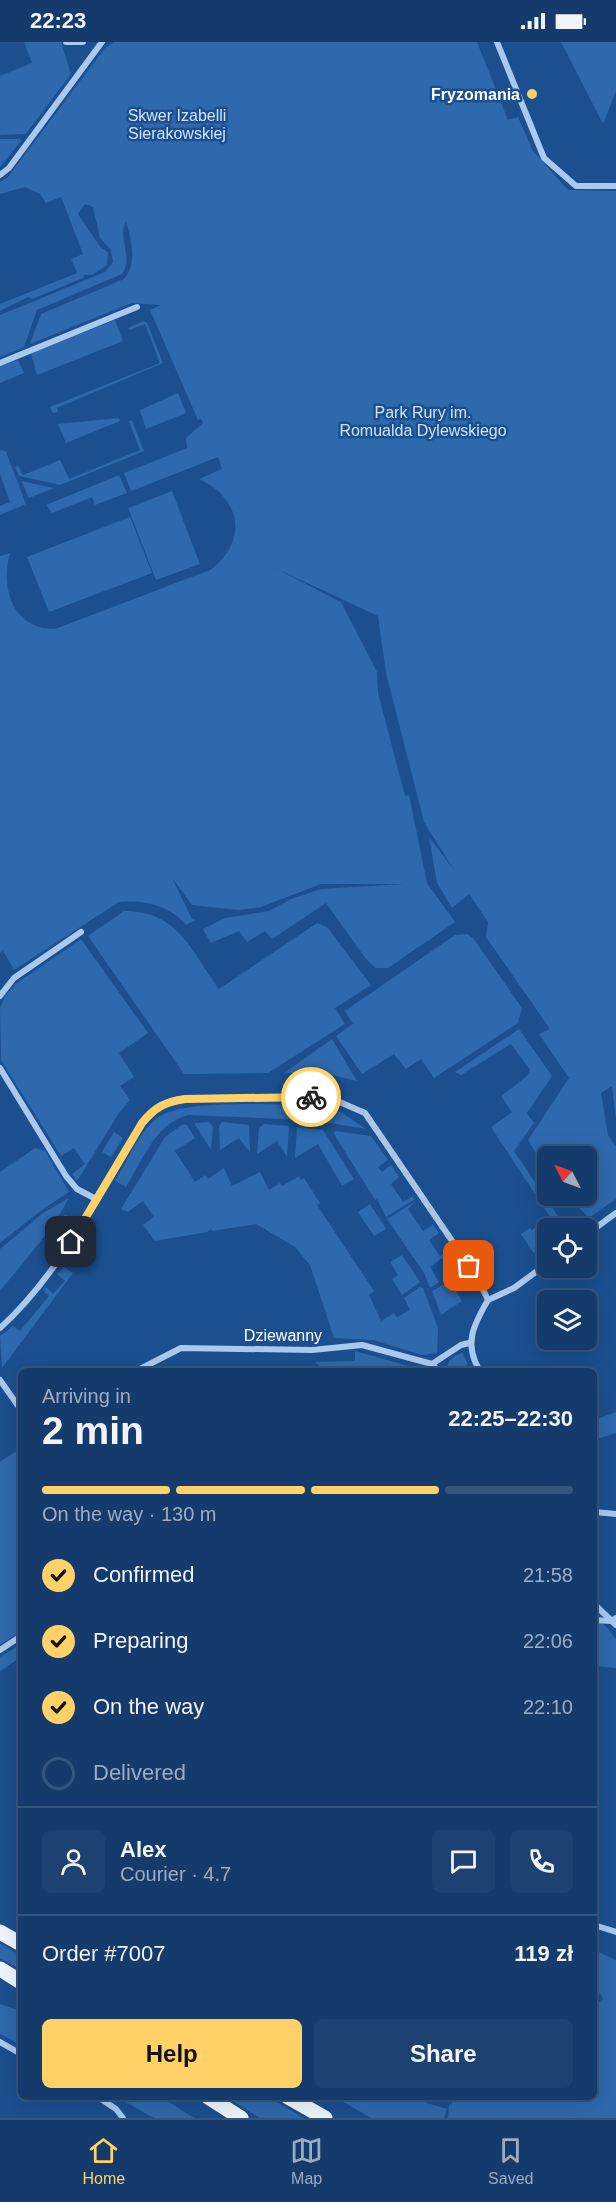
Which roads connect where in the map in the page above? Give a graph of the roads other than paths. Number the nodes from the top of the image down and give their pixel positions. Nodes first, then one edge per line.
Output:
1 (66, 42) edge
2 (83, 42) edge
3 (102, 42) edge
4 (498, 42) edge
5 (0, 175) edge
6 (616, 186) edge
7 (137, 307) dead end
8 (0, 363) edge
9 (81, 932) dead end
10 (0, 996) edge
11 (0, 1068) edge
12 (96, 1199) junction
13 (616, 1213) edge
14 (597, 1227) edge
15 (537, 1271) edge
16 (488, 1300) junction
17 (0, 1328) edge
18 (469, 1343) junction
19 (432, 1364) junction
20 (142, 1368) edge
21 (436, 1368) edge
22 (479, 1368) edge
23 (0, 1380) edge
24 (18, 1406) edge
25 (597, 1512) edge
26 (616, 1514) edge
27 (597, 1607) edge
28 (597, 1620) edge
29 (614, 1621) edge
30 (18, 1638) edge
31 (0, 1650) edge
32 (597, 1926) edge
33 (0, 1932) edge
34 (616, 1932) edge
35 (18, 1942) edge
36 (0, 1969) edge
37 (18, 1980) edge
38 (0, 2042) edge
39 (18, 2052) edge
40 (102, 2100) edge
41 (213, 2100) edge
42 (293, 2100) edge
43 (123, 2118) edge
44 (242, 2118) edge
45 (325, 2118) edge

1 - 2 street
3 - 5 street
4 - 6 street
7 - 8 street
9 - 10 street
11 - 12 street
12 - 16 street
12 - 17 street
13 - 14 street
15 - 16 street
16 - 18 street
18 - 19 street
18 - 22 street
19 - 20 street, Dziewanny
19 - 21 street, Dziewanny
23 - 24 street
25 - 26 street
27 - 29 street
28 - 29 street
30 - 31 street
32 - 34 street
33 - 35 main road
36 - 37 main road
38 - 39 street
40 - 43 street
41 - 44 main road
42 - 45 main road

